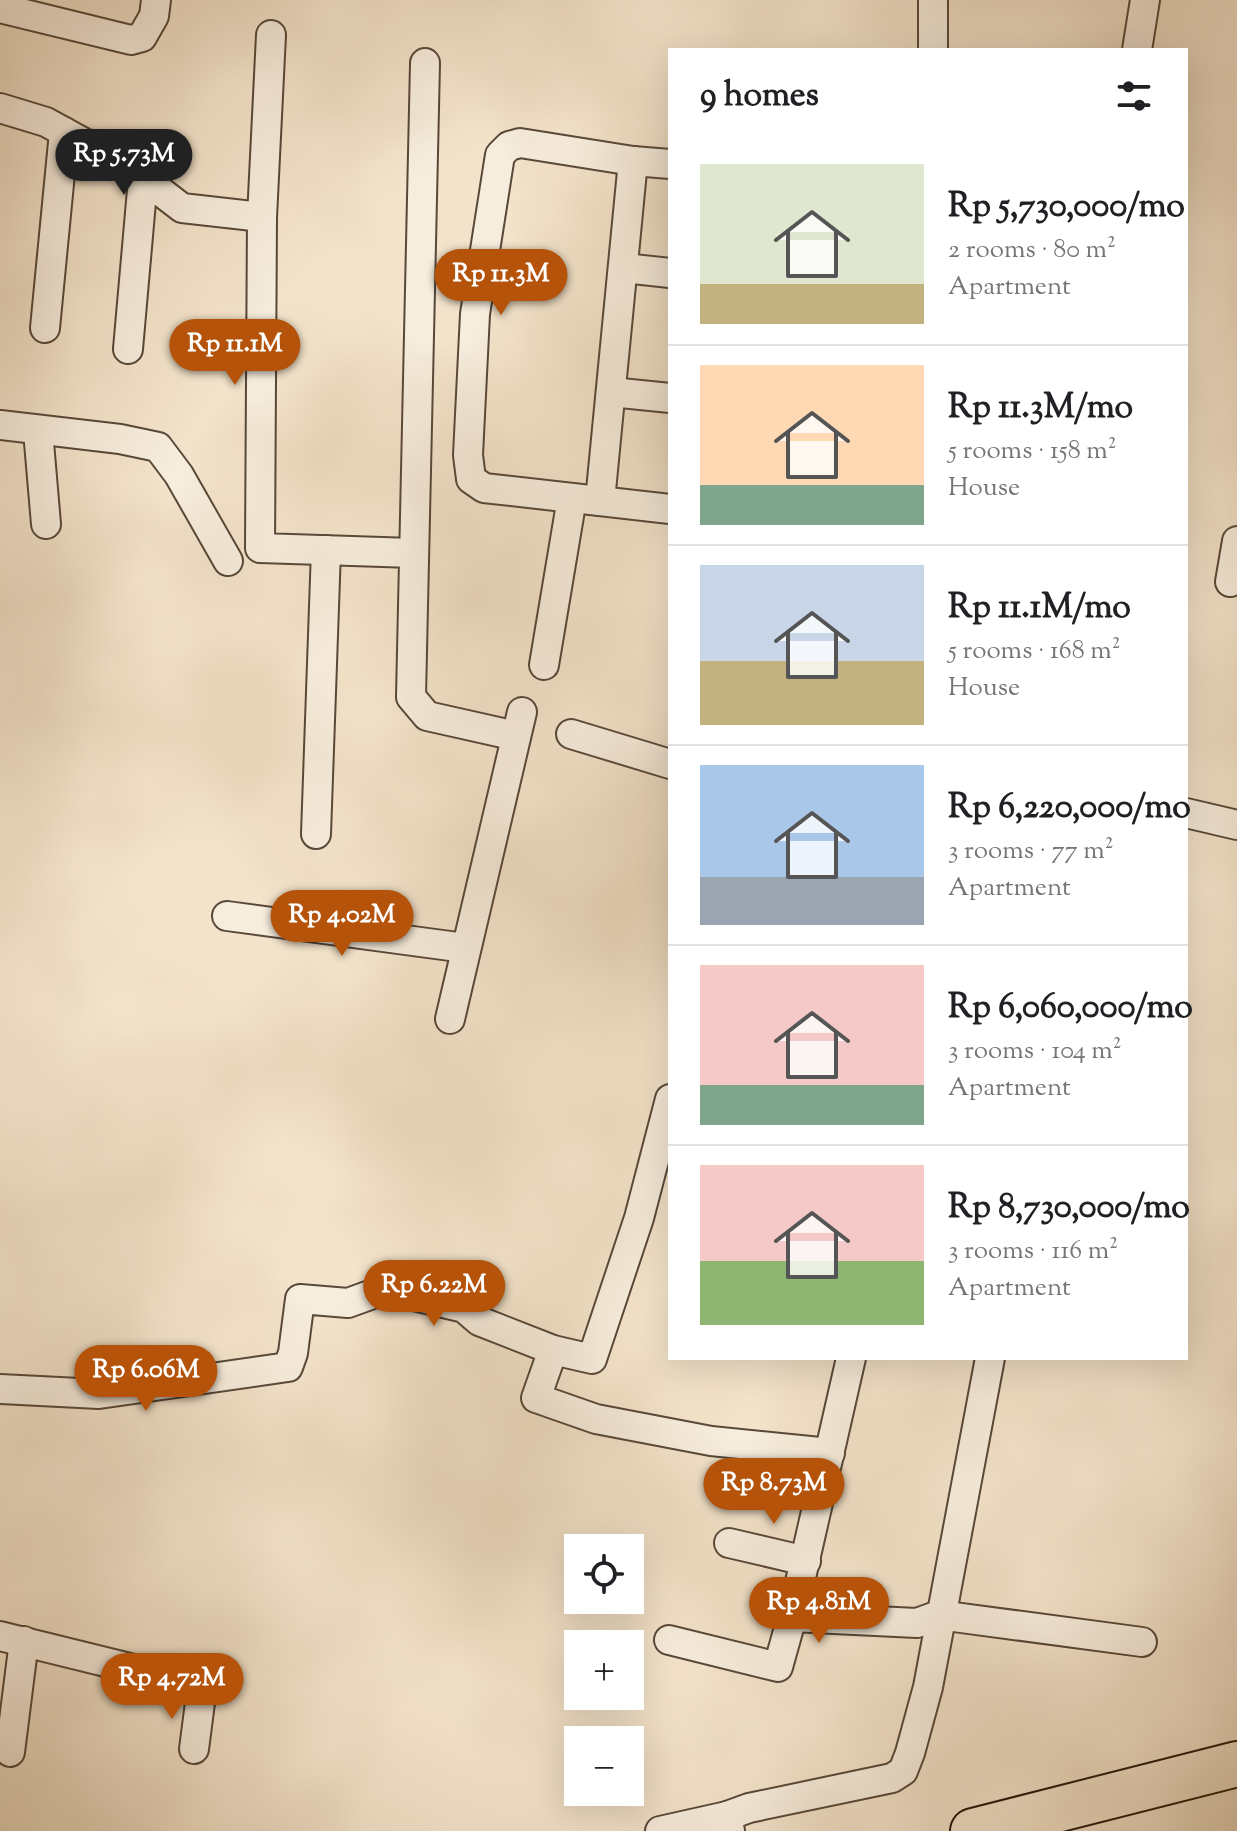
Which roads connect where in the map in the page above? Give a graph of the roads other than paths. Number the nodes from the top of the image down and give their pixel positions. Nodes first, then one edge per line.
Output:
1 (156, 0) edge
2 (933, 0) edge
3 (1145, 0) edge
4 (11, 7) edge
5 (271, 35) dead end
6 (933, 48) edge
7 (1137, 48) edge
8 (425, 63) dead end
9 (0, 108) edge
10 (64, 132) junction
11 (633, 161) junction
12 (668, 164) edge
13 (143, 179) junction
14 (262, 217) junction
15 (624, 268) junction
16 (668, 273) edge
17 (45, 328) dead end
18 (128, 349) dead end
19 (611, 392) junction
20 (668, 398) edge
21 (0, 425) edge
22 (38, 431) junction
23 (572, 498) junction
24 (600, 501) junction
25 (668, 509) edge
26 (46, 524) dead end
27 (1237, 541) edge
28 (326, 550) junction
29 (413, 553) junction
30 (228, 561) dead end
31 (1230, 582) dead end
32 (544, 665) dead end
33 (571, 734) dead end
34 (668, 763) edge
35 (1188, 813) edge
36 (1237, 825) edge
37 (316, 834) dead end
38 (227, 916) dead end
39 (465, 948) junction
40 (450, 1019) dead end
41 (668, 1107) edge
42 (553, 1350) junction
43 (851, 1360) edge
44 (990, 1360) edge
45 (0, 1389) edge
46 (830, 1453) junction
47 (729, 1543) dead end
48 (806, 1561) junction
49 (939, 1615) junction
50 (792, 1617) junction
51 (12, 1639) edge
52 (669, 1640) dead end
53 (1142, 1642) dead end
54 (194, 1749) dead end
55 (10, 1752) dead end
56 (1237, 1764) edge
57 (729, 1824) edge
58 (660, 1831) edge
59 (973, 1831) edge

1 - 4 street
2 - 6 street
3 - 7 street
5 - 14 street
8 - 29 street
9 - 10 street
10 - 13 street
10 - 17 street
11 - 12 street
11 - 15 street
11 - 23 street
13 - 14 street
13 - 18 street
14 - 28 street
15 - 16 street
15 - 19 street
19 - 20 street
19 - 24 street
21 - 22 street
22 - 26 street
22 - 30 street
23 - 24 street
23 - 32 street
24 - 25 street
27 - 31 street
28 - 29 street
28 - 37 street
29 - 39 street
33 - 34 street
35 - 36 street
38 - 39 street
39 - 40 street
41 - 42 street
42 - 45 street
42 - 46 street
43 - 46 street
44 - 49 street
46 - 48 street
47 - 48 street
48 - 50 street
49 - 50 street
49 - 53 street
49 - 57 street
50 - 52 street
51 - 54 street
51 - 55 street
56 - 59 highway
57 - 58 street

